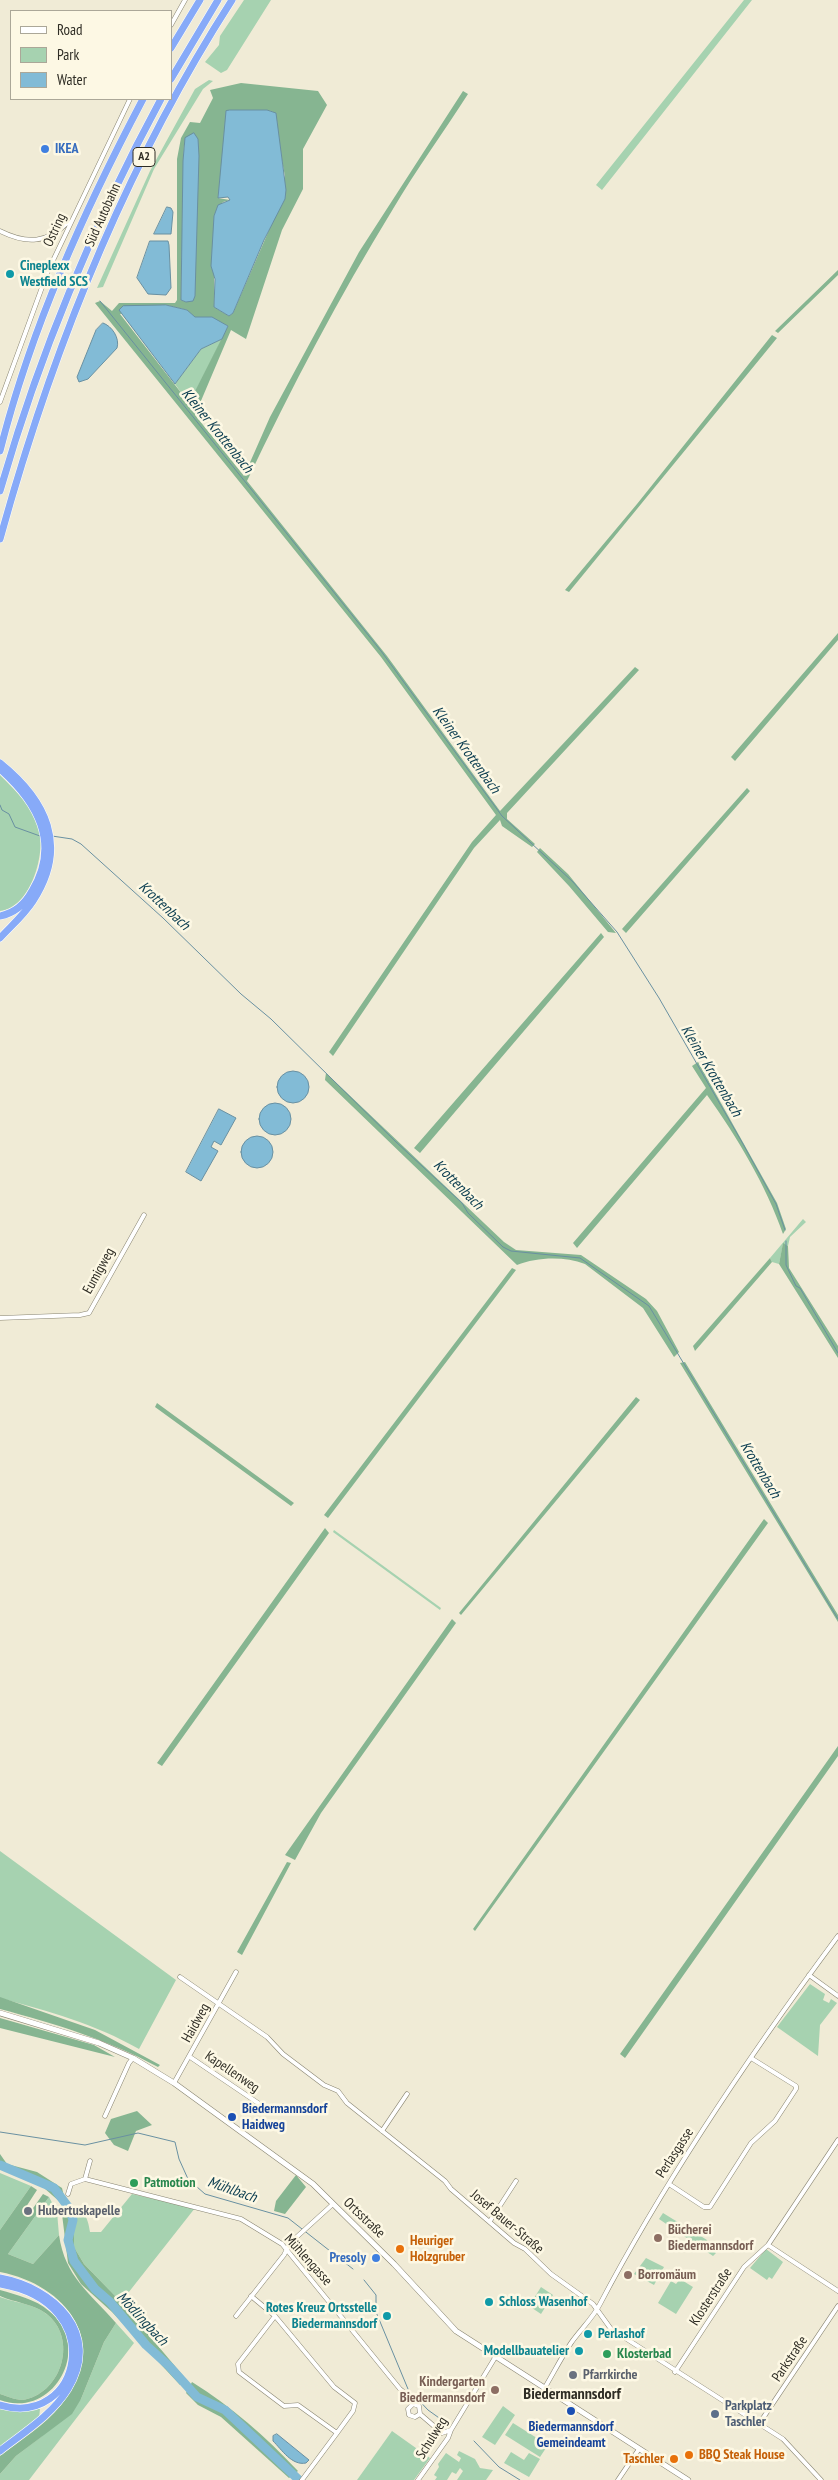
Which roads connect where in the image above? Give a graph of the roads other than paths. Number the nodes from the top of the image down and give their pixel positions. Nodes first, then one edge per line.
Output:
1 (186, 0) edge
2 (200, 0) edge
3 (218, 0) edge
4 (232, 0) edge
5 (172, 23) edge
6 (172, 46) edge
7 (172, 77) edge
8 (130, 100) edge
9 (142, 100) edge
10 (160, 100) edge
11 (72, 219) junction
12 (0, 232) edge
13 (0, 402) edge
14 (4, 435) junction
15 (0, 442) edge
16 (0, 451) edge
17 (0, 491) edge
18 (0, 539) edge
19 (0, 762) edge
20 (0, 769) edge
21 (45, 825) junction
22 (48, 841) junction
23 (0, 916) edge
24 (0, 938) edge
25 (144, 1215) dead end
26 (0, 1318) edge
27 (838, 1936) edge
28 (236, 1972) dead end
29 (809, 1975) junction
30 (180, 1977) dead end
31 (838, 1988) edge
32 (836, 1995) edge
33 (219, 2004) junction
34 (0, 2013) edge
35 (190, 2057) junction
36 (133, 2058) junction
37 (751, 2058) junction
38 (174, 2083) junction
39 (407, 2094) dead end
40 (261, 2105) dead end
41 (105, 2116) dead end
42 (382, 2131) junction
43 (838, 2140) edge
44 (90, 2161) dead end
45 (85, 2179) junction
46 (516, 2181) dead end
47 (669, 2184) junction
48 (68, 2194) dead end
49 (333, 2204) junction
50 (490, 2221) junction
51 (768, 2245) junction
52 (287, 2250) junction
53 (0, 2278) edge
54 (0, 2284) edge
55 (838, 2292) edge
56 (251, 2296) junction
57 (838, 2306) edge
58 (597, 2309) junction
59 (236, 2316) dead end
60 (275, 2316) junction
61 (496, 2356) junction
62 (675, 2372) junction
63 (544, 2389) junction
64 (413, 2404) junction
65 (0, 2405) edge
66 (420, 2414) junction
67 (759, 2424) junction
68 (452, 2428) junction
69 (337, 2433) junction
70 (639, 2449) junction
71 (0, 2451) edge
72 (303, 2479) edge
73 (418, 2480) edge
74 (618, 2480) edge
75 (688, 2480) edge
76 (821, 2480) edge

1 - 5 street
2 - 6 highway
3 - 7 highway
4 - 18 highway, Süd Autobahn / A2
8 - 11 street, Ostring
9 - 14 highway
10 - 17 highway, Süd Autobahn / A2
11 - 12 street
11 - 13 street, Ostring
14 - 15 highway
14 - 16 highway
19 - 21 highway
20 - 21 highway
21 - 22 highway
22 - 23 highway
22 - 24 highway
25 - 26 street, Eumigweg
27 - 29 street, Perlasgasse
28 - 33 street, Haidweg
29 - 32 street
29 - 37 street, Perlasgasse
30 - 33 street, Josef Bauer-Straße
31 - 32 street
33 - 35 street, Haidweg
33 - 42 street, Josef Bauer-Straße
34 - 36 street, Ortsstraße
35 - 38 street, Haidweg
35 - 40 street, Kapellenweg
36 - 38 street, Ortsstraße
36 - 41 street
37 - 47 street, Perlasgasse
37 - 47 street
38 - 49 street, Ortsstraße
39 - 42 street
42 - 50 street, Josef Bauer-Straße
43 - 51 street, Klosterstraße
44 - 45 street
45 - 48 street
45 - 52 street, Mühlengasse
46 - 50 street
47 - 58 street, Perlasgasse
49 - 52 street
49 - 61 street, Ortsstraße
50 - 58 street, Josef Bauer-Straße
51 - 55 street
51 - 62 street, Klosterstraße
52 - 56 street
52 - 64 street, Mühlengasse
53 - 71 highway
54 - 65 highway
56 - 59 street
56 - 60 street
57 - 67 street, Parkstraße
58 - 62 street, Josef Bauer-Straße
58 - 63 street, Perlasgasse
60 - 69 street
60 - 69 street
61 - 63 street, Ortsstraße
61 - 68 street, Schulweg
62 - 67 street, Josef Bauer-Straße
63 - 70 street, Ortsstraße
64 - 66 street, Mühlengasse
64 - 66 street, Mühlengasse
66 - 68 street, Mühlengasse
67 - 76 street, Josef Bauer-Straße
68 - 73 street, Schulweg
69 - 72 street
70 - 74 street
70 - 75 street, Ortsstraße

